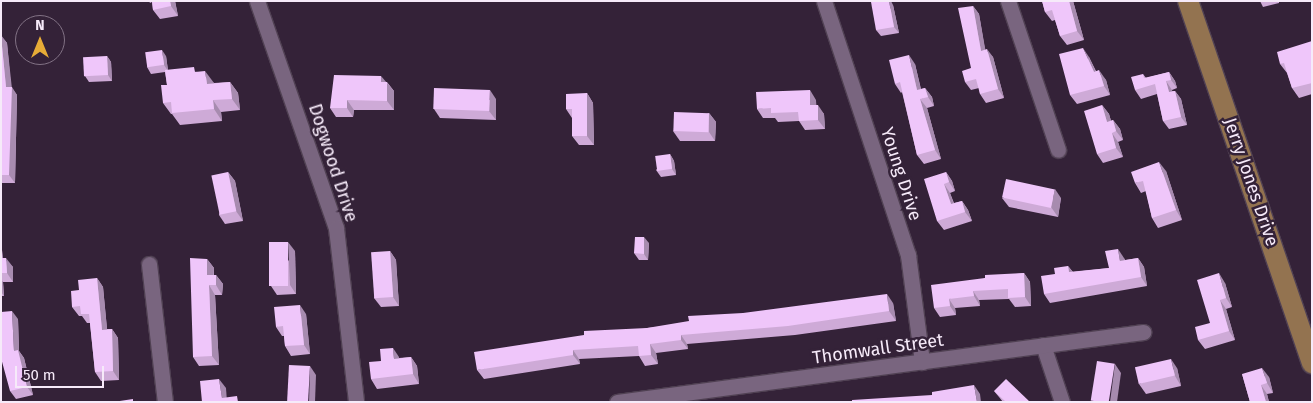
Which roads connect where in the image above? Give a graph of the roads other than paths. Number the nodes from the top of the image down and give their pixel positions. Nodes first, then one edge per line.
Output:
1 (258, 1) edge
2 (824, 1) edge
3 (1008, 1) edge
4 (1188, 1) edge
5 (1058, 150) dead end
6 (149, 264) dead end
7 (1143, 332) dead end
8 (1043, 345) junction
9 (922, 362) junction
10 (1312, 363) edge
11 (165, 402) edge
12 (356, 402) edge
13 (617, 402) edge
14 (1062, 402) edge

1 - 12 street, Dogwood Drive
2 - 9 street, Young Drive
3 - 5 street
4 - 10 main road, Jerry Jones Drive
6 - 11 street
7 - 8 street, Thomwall Street
8 - 9 street, Thomwall Street
8 - 14 street
9 - 13 street, Thomwall Street

